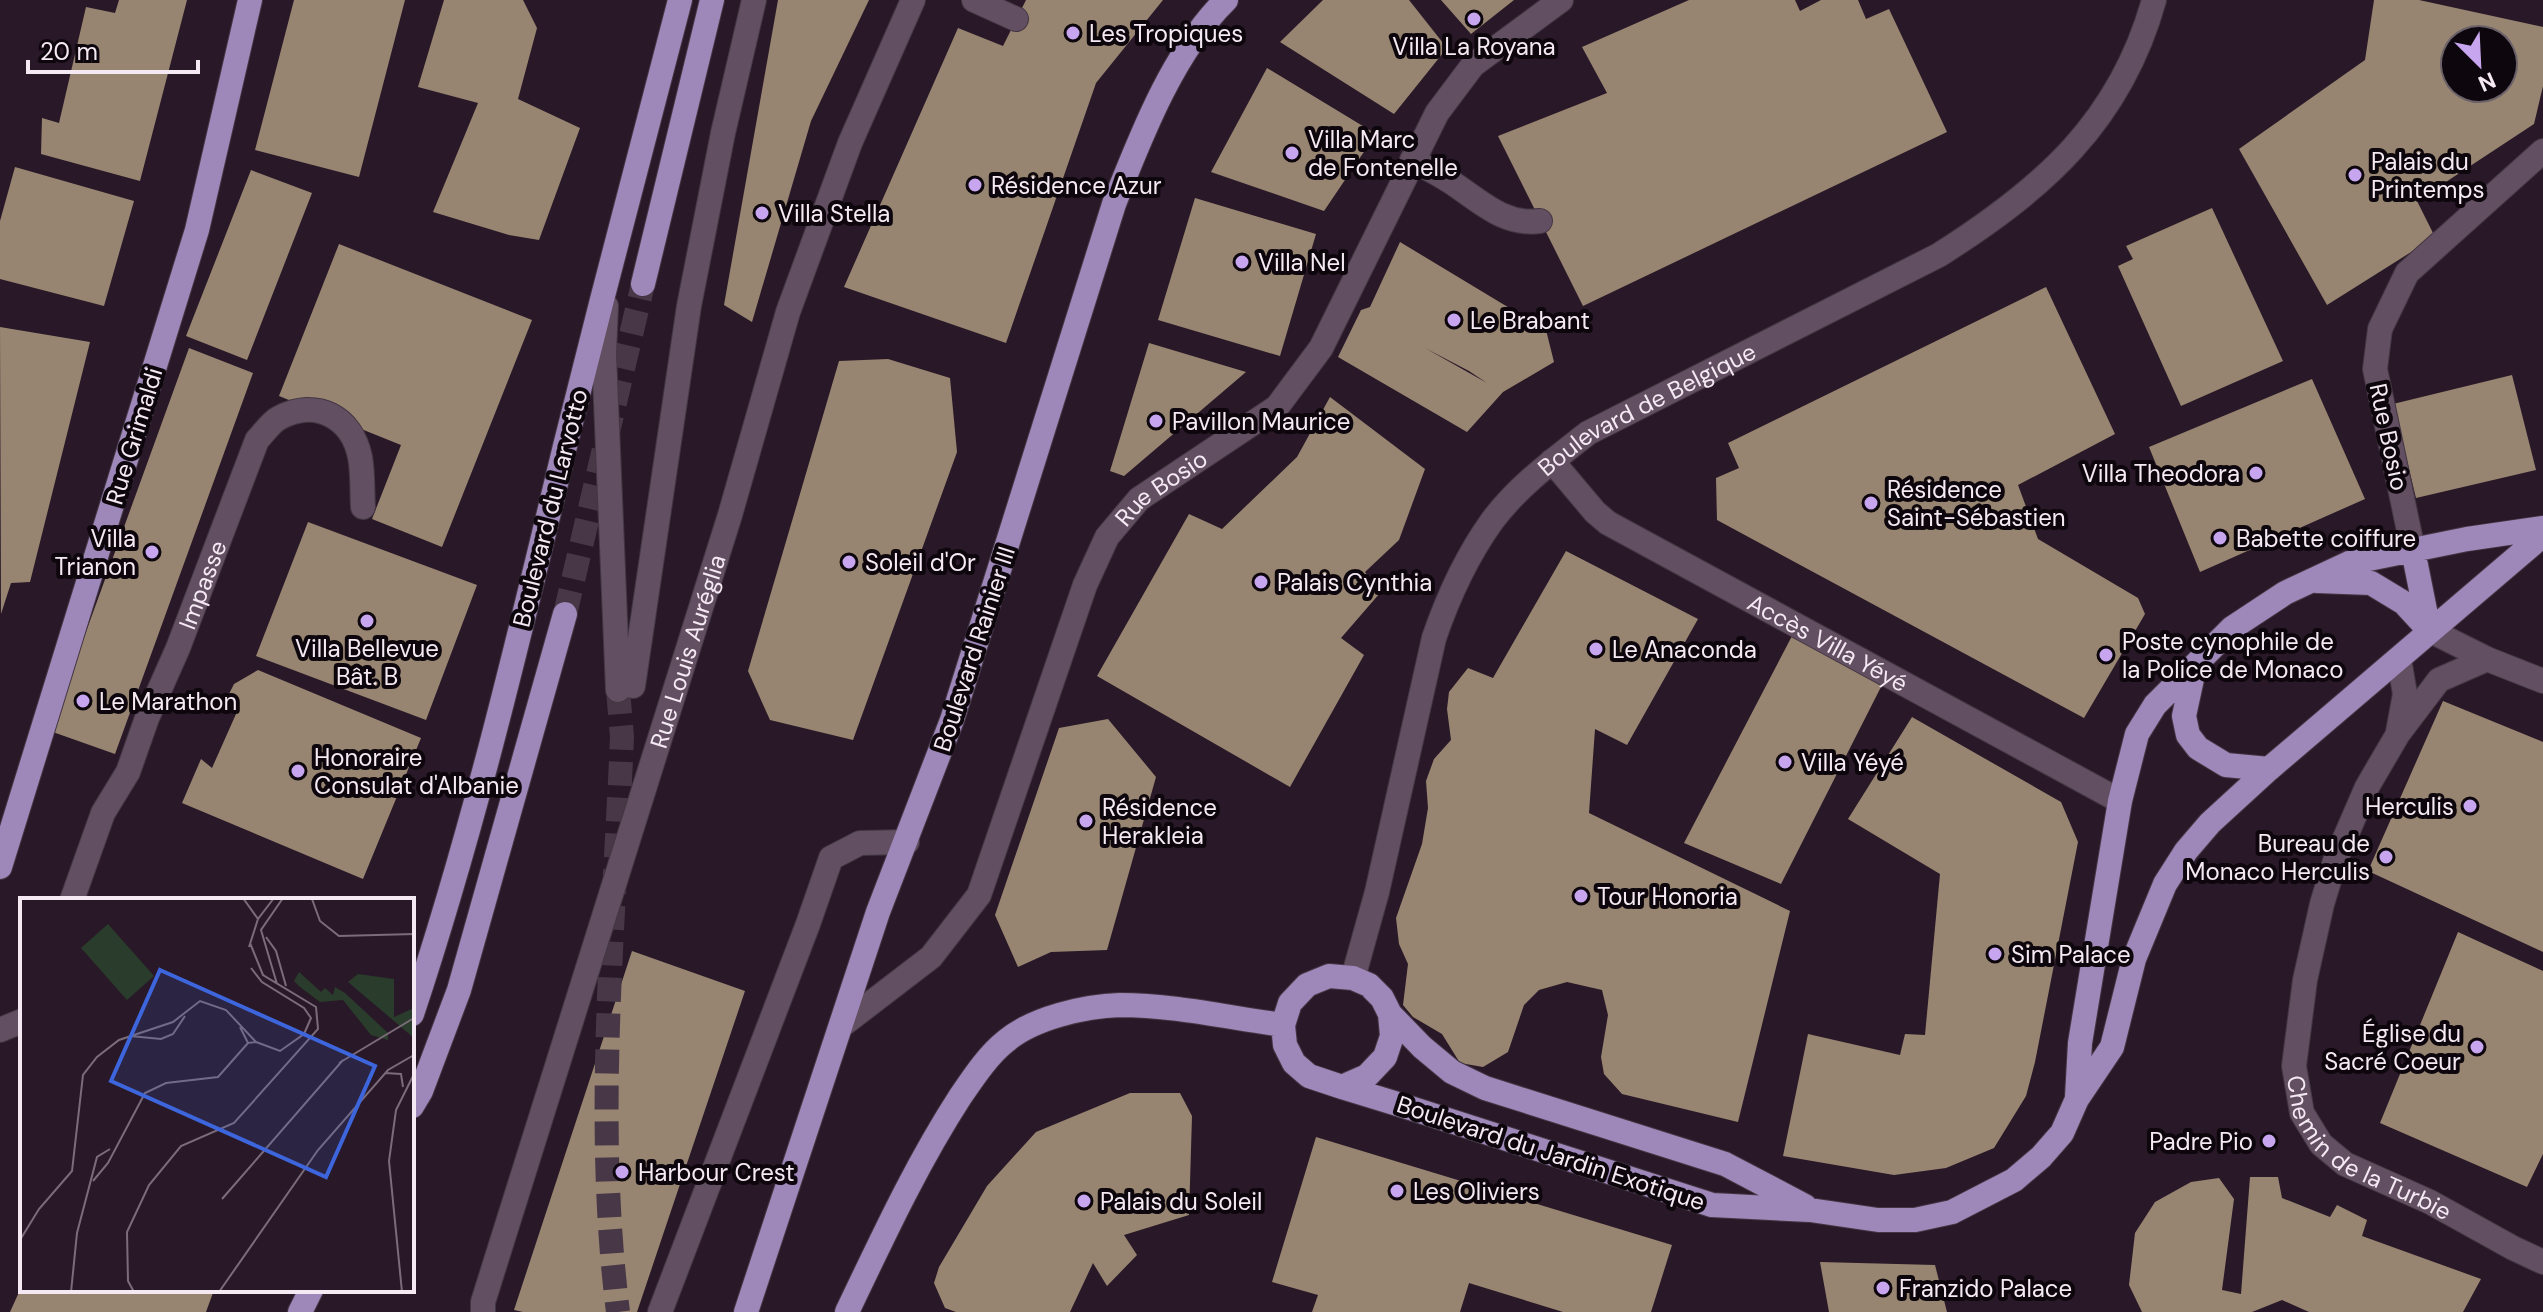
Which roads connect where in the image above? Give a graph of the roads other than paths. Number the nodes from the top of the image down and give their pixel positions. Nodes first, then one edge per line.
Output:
1 (250, 0) edge
2 (680, 0) edge
3 (712, 0) edge
4 (754, 0) edge
5 (913, 0) edge
6 (974, 0) edge
7 (1226, 0) edge
8 (1561, 0) edge
9 (2154, 0) edge
10 (1016, 19) dead end
11 (2543, 151) edge
12 (1412, 160) junction
13 (1540, 221) dead end
14 (607, 276) junction
15 (643, 284) tunnel mouth
16 (1552, 461) junction
17 (363, 507) dead end
18 (2543, 528) edge
19 (2543, 535) edge
20 (2413, 550) junction
21 (2312, 581) junction
22 (565, 614) tunnel mouth
23 (2429, 630) junction
24 (2399, 659) junction
25 (2487, 659) junction
26 (2195, 665) junction
27 (2543, 681) edge
28 (2398, 734) junction
29 (2269, 769) junction
30 (2120, 801) junction
31 (907, 842) junction
32 (0, 867) edge
33 (73, 898) edge
34 (1353, 978) junction
35 (414, 1007) edge
36 (1390, 1014) junction
37 (20, 1022) edge
38 (1283, 1025) junction
39 (841, 1026) junction
40 (0, 1030) edge
41 (1342, 1087) junction
42 (2077, 1099) junction
43 (414, 1103) edge
44 (1810, 1210) junction
45 (2543, 1262) edge
46 (310, 1292) edge
47 (300, 1312) edge
48 (483, 1312) edge
49 (660, 1312) edge
50 (746, 1312) edge
51 (847, 1312) edge

1 - 32 main road, Rue Grimaldi
2 - 14 main road, Boulevard du Larvotto
3 - 15 main road
4 - 14 street
5 - 48 street, Rue Louis Auréglia
6 - 10 street
7 - 31 main road, Boulevard Rainier III
8 - 12 street, Rue Bosio
9 - 16 street, Boulevard de Belgique
11 - 20 street, Rue Bosio
12 - 13 street
12 - 39 street, Rue Bosio
14 - 35 main road, Boulevard du Larvotto
16 - 30 street, Accès Villa Yéyé
16 - 34 street, Boulevard de Belgique
17 - 33 street, Impasse
18 - 20 main road
19 - 23 main road
20 - 21 main road, Boulevard du Jardin Exotique
20 - 23 main road
21 - 23 main road
21 - 26 main road, Boulevard du Jardin Exotique
22 - 43 main road, Boulevard du Larvotto
23 - 24 main road, Boulevard du Jardin Exotique
23 - 25 street
24 - 28 street, Chemin de la Turbie
24 - 29 main road, Boulevard du Jardin Exotique
25 - 27 street
25 - 28 street, Chemin de la Turbie
26 - 29 main road
26 - 30 main road, Boulevard du Jardin Exotique
28 - 45 street, Chemin de la Turbie
29 - 42 main road, Boulevard du Jardin Exotique
30 - 42 main road, Boulevard du Jardin Exotique
31 - 39 main road, Boulevard Rainier III
31 - 49 street
34 - 36 main road
34 - 38 main road
36 - 41 main road
36 - 44 main road, Boulevard du Jardin Exotique
37 - 40 street
38 - 41 main road
38 - 51 main road
39 - 50 main road, Boulevard Rainier III
41 - 44 main road, Boulevard du Jardin Exotique
42 - 44 main road, Boulevard du Jardin Exotique
46 - 47 main road

